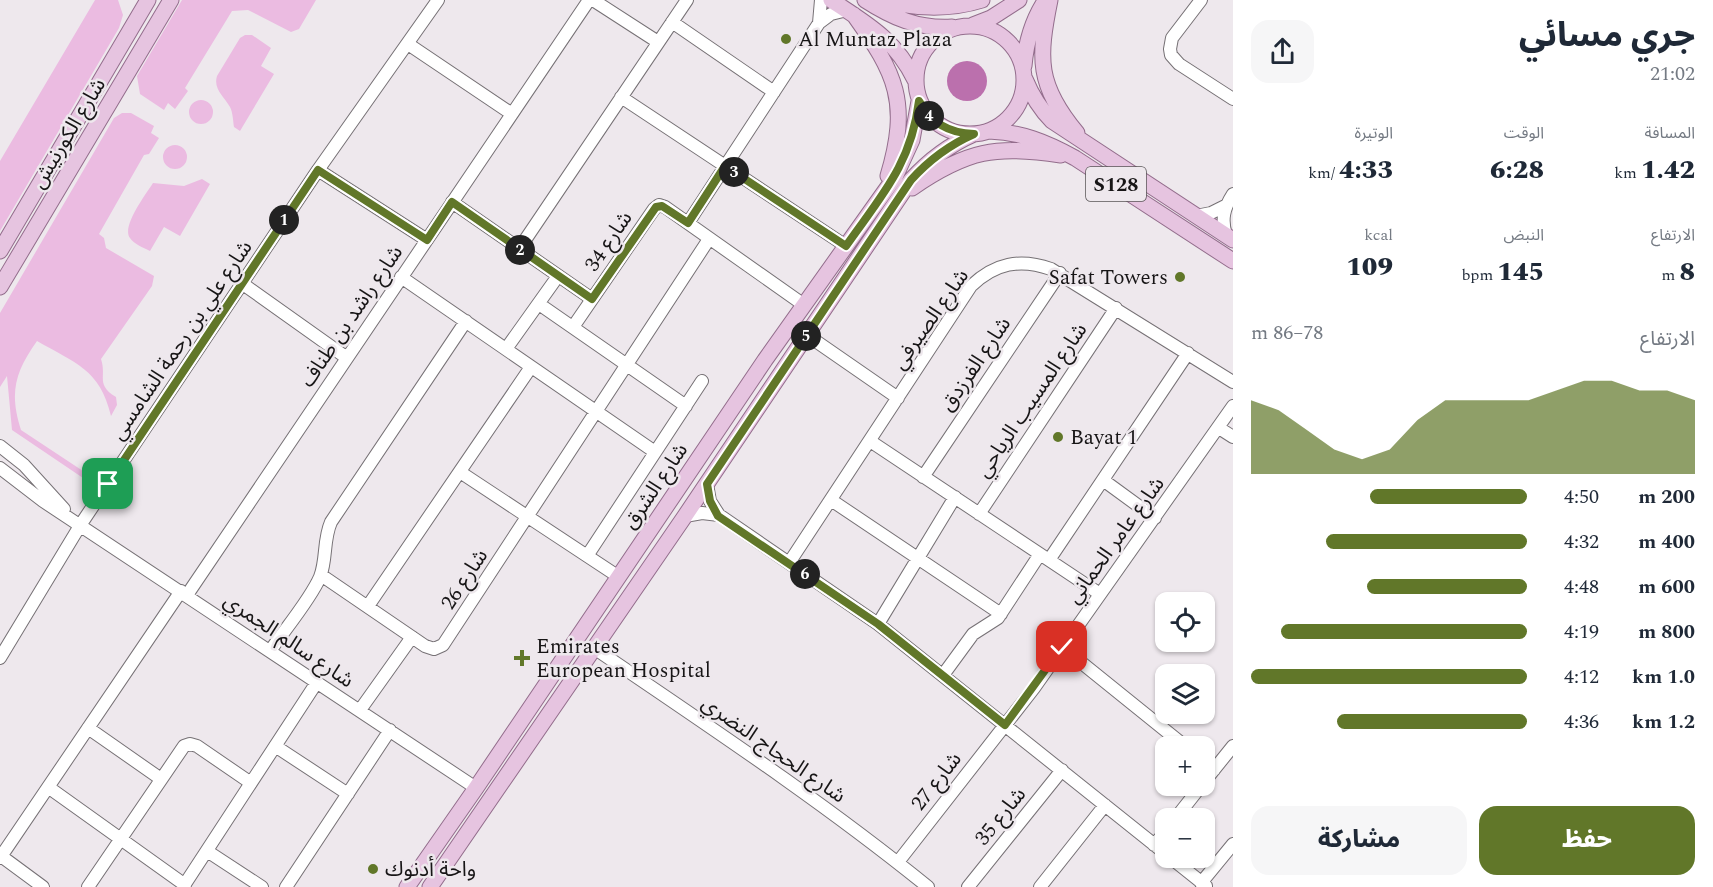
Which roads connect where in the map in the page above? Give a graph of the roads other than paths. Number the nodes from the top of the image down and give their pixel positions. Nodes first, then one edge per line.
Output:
1 (148, 0) edge
2 (171, 0) edge
3 (438, 0) edge
4 (591, 0) edge
5 (687, 0) edge
6 (820, 0) edge
7 (831, 0) edge
8 (866, 0) edge
9 (878, 0) edge
10 (982, 0) edge
11 (1019, 0) edge
12 (1048, 0) edge
13 (1201, 0) edge
14 (850, 13) junction
15 (672, 22) junction
16 (819, 23) junction
17 (965, 26) junction
18 (658, 42) junction
19 (408, 44) junction
20 (1024, 75) junction
21 (915, 80) junction
22 (774, 92) junction
23 (621, 97) junction
24 (1233, 99) edge
25 (919, 101) junction
26 (512, 114) junction
27 (981, 133) junction
28 (1087, 144) junction
29 (1075, 158) junction
30 (725, 166) junction
31 (318, 170) junction
32 (883, 193) junction
33 (1233, 194) edge
34 (900, 196) junction
35 (452, 202) junction
36 (1225, 206) junction
37 (1196, 216) junction
38 (688, 223) junction
39 (709, 238) junction
40 (1229, 238) edge
41 (427, 240) junction
42 (846, 246) junction
43 (519, 249) junction
44 (0, 251) edge
45 (1233, 261) edge
46 (1060, 273) junction
47 (558, 276) junction
48 (401, 277) junction
49 (243, 284) junction
50 (0, 287) edge
51 (592, 299) junction
52 (538, 304) junction
53 (804, 305) junction
54 (1116, 308) junction
55 (466, 321) junction
56 (573, 327) junction
57 (807, 335) junction
58 (506, 349) junction
59 (1188, 353) junction
60 (347, 358) junction
61 (627, 365) junction
62 (531, 367) junction
63 (702, 381) dead end
64 (1233, 382) edge
65 (898, 398) junction
66 (686, 406) junction
67 (1233, 406) edge
68 (596, 411) junction
69 (1219, 428) junction
70 (1233, 437) edge
71 (870, 441) junction
72 (0, 446) edge
73 (655, 452) junction
74 (0, 468) edge
75 (460, 472) junction
76 (923, 477) junction
77 (1103, 480) junction
78 (707, 484) junction
79 (954, 497) junction
80 (831, 500) junction
81 (979, 514) junction
82 (528, 516) junction
83 (685, 516) junction
84 (718, 516) junction
85 (1155, 518) junction
86 (81, 524) junction
87 (587, 556) junction
88 (1044, 557) junction
89 (918, 559) junction
90 (789, 563) junction
91 (321, 575) junction
92 (619, 577) junction
93 (184, 593) junction
94 (1100, 594) junction
95 (368, 606) junction
96 (1001, 614) junction
97 (878, 624) junction
98 (412, 637) junction
99 (1062, 647) junction
100 (594, 648) junction
101 (270, 651) junction
102 (0, 658) edge
103 (943, 675) junction
104 (317, 682) junction
105 (360, 710) junction
106 (1005, 725) junction
107 (88, 728) junction
108 (390, 730) junction
109 (1172, 736) edge
110 (275, 746) junction
111 (1233, 746) edge
112 (1215, 761) edge
113 (1062, 770) junction
114 (161, 779) junction
115 (251, 783) junction
116 (48, 787) junction
117 (476, 788) junction
118 (348, 794) junction
119 (1194, 796) edge
120 (1105, 805) junction
121 (1184, 808) edge
122 (121, 839) junction
123 (1233, 844) edge
124 (1154, 845) edge
125 (207, 851) junction
126 (1, 857) edge
127 (898, 862) junction
128 (1183, 868) edge
129 (1049, 884) edge
130 (1204, 885) edge
131 (184, 886) edge
132 (44, 887) edge
133 (88, 887) edge
134 (262, 887) edge
135 (286, 887) edge
136 (407, 887) edge
137 (430, 887) edge
138 (928, 887) edge
139 (968, 887) edge

1 - 44 main road, شارع الكورنيش
2 - 50 main road, شارع الكورنيش
3 - 19 street, شارع علي بن رحمة الشامسي
4 - 18 street
4 - 26 street, شارع راشد بن طناف
5 - 15 street
6 - 16 street
7 - 14 main road
8 - 17 main road
9 - 10 main road
11 - 17 main road
12 - 20 main road
12 - 28 main road
13 - 24 street
14 - 16 street
14 - 21 main road
14 - 32 main road
15 - 18 street
15 - 22 street
16 - 22 street
17 - 20 main road
17 - 21 main road
18 - 23 street
19 - 26 street
19 - 31 street, شارع علي بن رحمة الشامسي
20 - 27 main road
20 - 28 main road, S128
21 - 25 main road
22 - 30 street
23 - 30 street
23 - 43 street
25 - 27 main road
25 - 32 main road, شارع الشرق
26 - 35 street, شارع راشد بن طناف
27 - 29 main road, S128
27 - 34 main road, شارع الشرق
28 - 37 main road, S128
29 - 34 main road
29 - 45 main road, S128
30 - 38 street
30 - 42 street
31 - 41 street
31 - 49 street, شارع علي بن رحمة الشامسي
32 - 42 main road, شارع الشرق
33 - 36 street
34 - 57 main road, شارع الشرق
35 - 41 street, شارع راشد بن طناف
35 - 43 street
36 - 37 street
36 - 40 street
37 - 40 main road, S128
38 - 39 street, شارع 34
38 - 51 street, شارع 34
39 - 53 street, شارع 34
39 - 61 street, شارع 26
41 - 48 street, شارع راشد بن طناف
42 - 53 main road, شارع الشرق
43 - 47 street
46 - 54 street, شارع الصيرفي
46 - 65 street, شارع الصيرفي
46 - 76 street, شارع الفرزدق
47 - 51 street
47 - 52 street
48 - 55 street
48 - 60 street, شارع راشد بن طناف
49 - 60 street
49 - 86 street, شارع علي بن رحمة الشامسي
51 - 56 street, شارع 34
52 - 56 street
52 - 58 street
53 - 92 main road, شارع الشرق
54 - 59 street, شارع الصيرفي
54 - 81 street, شارع المسيب الرياحي
55 - 58 street
55 - 91 street
56 - 61 street
57 - 65 street
57 - 78 main road, شارع الشرق
58 - 62 street
59 - 64 street, شارع الصيرفي
59 - 77 street
60 - 93 street, شارع راشد بن طناف
61 - 66 street
61 - 68 street, شارع 26
62 - 68 street
62 - 75 street
63 - 66 street
65 - 71 street, شارع الصيرفي
66 - 73 street
67 - 69 street, شارع عامر الحماني
68 - 73 street
68 - 82 street, شارع 26
69 - 70 street
69 - 85 street, شارع عامر الحماني
71 - 76 street
71 - 80 street, شارع الصيرفي
72 - 86 street, شارع سالم الجمري
73 - 87 street
74 - 86 street, شارع سالم الجمري
75 - 82 street
75 - 95 street
76 - 79 street
77 - 85 street
77 - 88 street
78 - 83 main road, شارع الشرق
78 - 84 street
79 - 81 street
79 - 89 street
80 - 89 street
80 - 90 street, شارع الصيرفي
81 - 88 street
82 - 87 street
82 - 98 street, شارع 26
83 - 84 street
83 - 100 main road, شارع الشرق
84 - 90 street
85 - 94 street, شارع عامر الحماني
86 - 93 street, شارع سالم الجمري
86 - 102 street, شارع علي بن رحمة الشامسي
87 - 92 street
88 - 94 street
88 - 96 street
89 - 96 street
89 - 97 street
90 - 97 street
91 - 95 street, شارع 26
91 - 101 street
92 - 117 main road, شارع الشرق
93 - 101 street, شارع سالم الجمري
93 - 107 street, شارع راشد بن طناف
94 - 99 street, شارع عامر الحماني
95 - 98 street, شارع 26
96 - 103 street
97 - 103 street
98 - 105 street
99 - 106 street, شارع عامر الحماني
99 - 109 street
100 - 127 street, شارع الحجاج النضري
100 - 137 main road, شارع الشرق
101 - 104 street, شارع سالم الجمري
103 - 106 street
104 - 105 street, شارع سالم الجمري
104 - 110 street
105 - 108 street, شارع سالم الجمري
106 - 113 street
106 - 127 street, شارع 27
107 - 114 street
107 - 116 street, شارع راشد بن طناف
108 - 117 street, شارع سالم الجمري
108 - 118 street
110 - 115 street
110 - 118 street
111 - 112 street
113 - 120 street
113 - 139 street, شارع 35
114 - 115 street
114 - 122 street
115 - 125 street
116 - 122 street
116 - 126 street, شارع راشد بن طناف
117 - 136 main road, شارع الشرق
118 - 135 street
119 - 121 street
120 - 124 street
120 - 129 street
122 - 131 street
122 - 133 street
123 - 130 street
125 - 131 street
125 - 134 street
126 - 132 street
127 - 138 street, شارع الحجاج النضري
128 - 130 street

